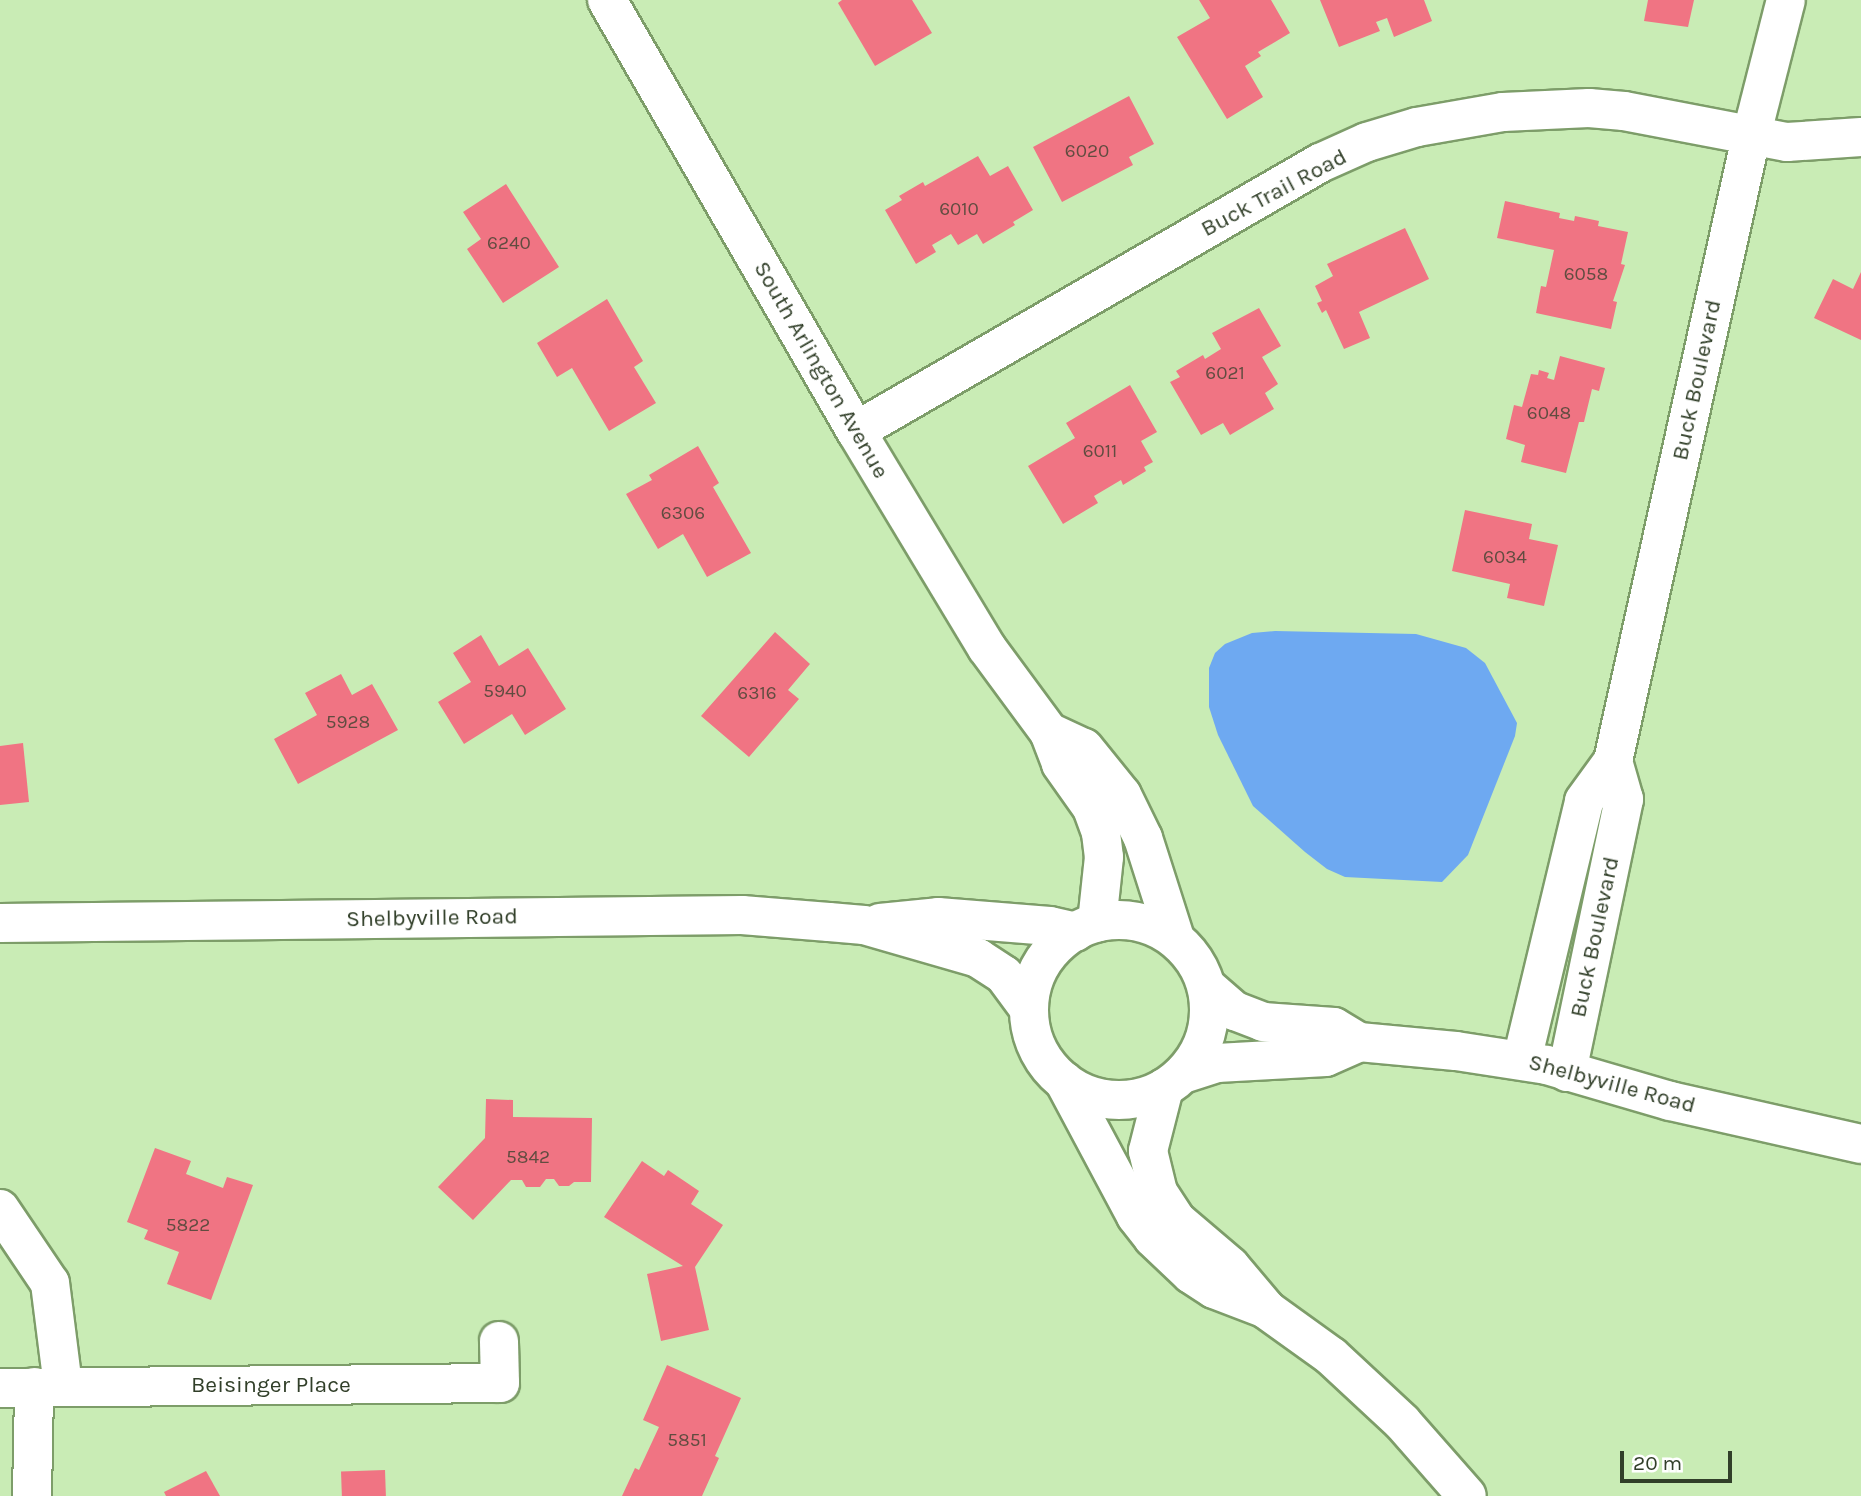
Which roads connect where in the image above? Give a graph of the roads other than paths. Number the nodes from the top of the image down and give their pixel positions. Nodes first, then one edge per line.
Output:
1 (607, 0) edge
2 (1786, 0) edge
3 (1751, 137) junction
4 (1861, 137) edge
5 (856, 431) junction
6 (1049, 732) junction
7 (1613, 761) junction
8 (0, 923) edge
9 (864, 925) junction
10 (1086, 927) junction
11 (1175, 939) junction
12 (1207, 987) junction
13 (1029, 1009) junction
14 (1359, 1042) junction
15 (1521, 1060) junction
16 (1567, 1072) junction
17 (1064, 1081) junction
18 (1173, 1081) junction
19 (1861, 1144) edge
20 (0, 1209) edge
21 (1268, 1310) junction
22 (499, 1341) dead end
23 (32, 1387) edge
24 (32, 1496) edge
25 (1467, 1496) edge

1 - 5 main road, South Arlington Avenue
2 - 3 main road, Buck Boulevard
3 - 4 main road, Buck Trail Road
3 - 5 main road, Buck Trail Road
3 - 7 main road, Buck Boulevard
5 - 6 main road, South Arlington Avenue
6 - 10 main road, South Arlington Avenue
6 - 11 main road, South Arlington Avenue
7 - 15 main road, Buck Boulevard
7 - 16 main road, Buck Boulevard
8 - 9 main road, Shelbyville Road
9 - 10 main road
9 - 13 main road
10 - 11 main road
10 - 13 main road
11 - 12 main road
12 - 14 main road
12 - 18 main road
13 - 17 main road
14 - 15 main road, Shelbyville Road
14 - 18 main road
15 - 16 main road, Shelbyville Road
16 - 19 main road, Shelbyville Road
17 - 18 main road
17 - 21 main road
18 - 21 main road
20 - 23 main road
21 - 25 main road
22 - 23 main road, Beisinger Place
23 - 24 main road

